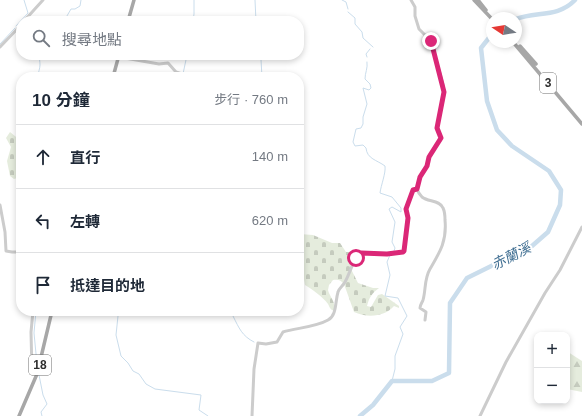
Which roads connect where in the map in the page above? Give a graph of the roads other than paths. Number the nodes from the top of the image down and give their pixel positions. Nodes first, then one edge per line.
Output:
1 (43, 0) edge
2 (134, 0) edge
3 (411, 0) edge
4 (474, 0) edge
5 (478, 0) edge
6 (486, 12) edge
7 (487, 12) edge
8 (29, 16) edge
9 (129, 16) edge
10 (16, 30) edge
11 (0, 47) edge
12 (520, 48) edge
13 (520, 48) edge
14 (118, 60) edge
15 (139, 60) edge
16 (114, 72) edge
17 (176, 72) edge
18 (582, 121) edge
19 (582, 124) edge
20 (417, 189) junction
21 (0, 205) edge
22 (582, 227) edge
23 (16, 252) edge
24 (33, 316) edge
25 (51, 316) edge
26 (425, 320) dead end
27 (37, 374) junction
28 (19, 416) edge
29 (252, 416) edge
30 (480, 416) edge

1 - 8 street
2 - 9 main road
3 - 20 street
4 - 6 main road
5 - 7 main road
10 - 11 street
12 - 18 main road, 3
13 - 19 main road, 3
14 - 16 main road
15 - 17 street
20 - 26 street
20 - 29 street
21 - 23 street
22 - 30 street
24 - 27 street
25 - 27 main road, 18
27 - 28 main road, 18

